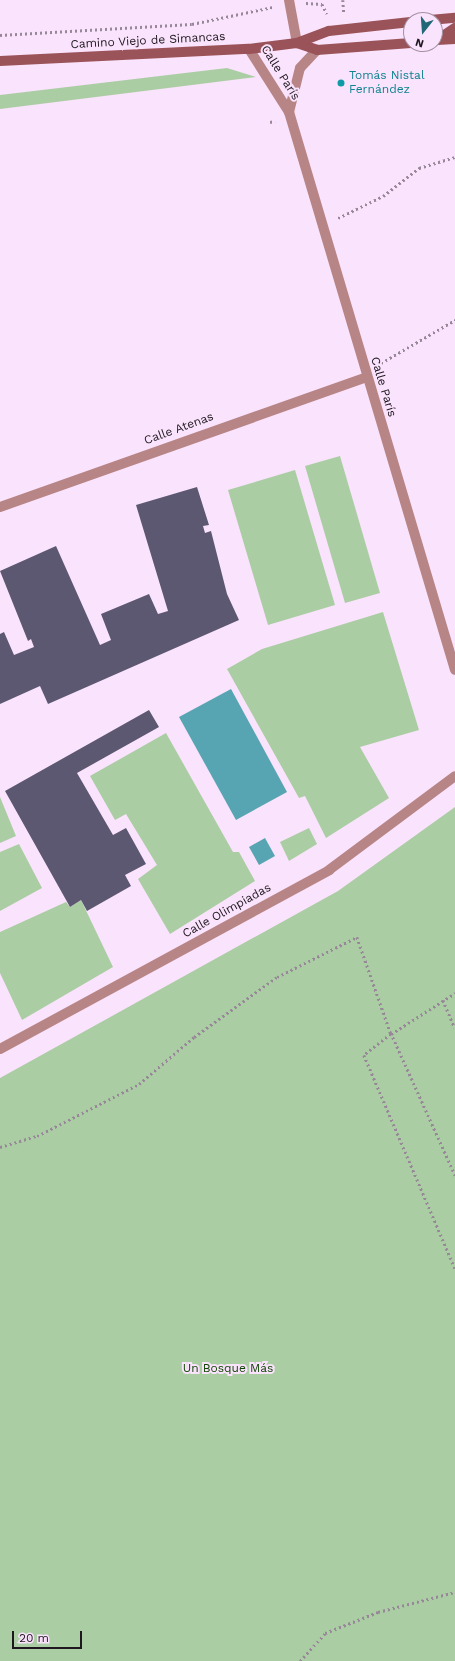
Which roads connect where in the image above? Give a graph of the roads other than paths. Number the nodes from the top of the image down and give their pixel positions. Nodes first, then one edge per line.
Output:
1 (290, 0) edge
2 (455, 18) edge
3 (443, 19) edge
4 (403, 23) edge
5 (455, 28) edge
6 (443, 36) edge
7 (455, 39) edge
8 (443, 40) edge
9 (297, 43) junction
10 (403, 44) edge
11 (249, 49) junction
12 (317, 50) junction
13 (0, 61) edge
14 (289, 112) junction
15 (367, 377) junction
16 (0, 507) edge
17 (455, 670) edge
18 (455, 776) edge
19 (0, 1049) edge

1 - 9 street
2 - 3 main road
4 - 9 main road, Camino Viejo de Simancas
5 - 6 main road
7 - 8 main road
9 - 11 main road, Camino Viejo de Simancas
9 - 12 main road, Camino Viejo de Simancas
10 - 12 main road, Camino Viejo de Simancas
11 - 13 main road, Camino Viejo de Simancas
11 - 14 street, Calle París
12 - 14 street, Calle París
14 - 15 street, Calle París
15 - 16 street, Calle Atenas
15 - 17 street, Calle París
18 - 19 street, Calle Olimpiadas

